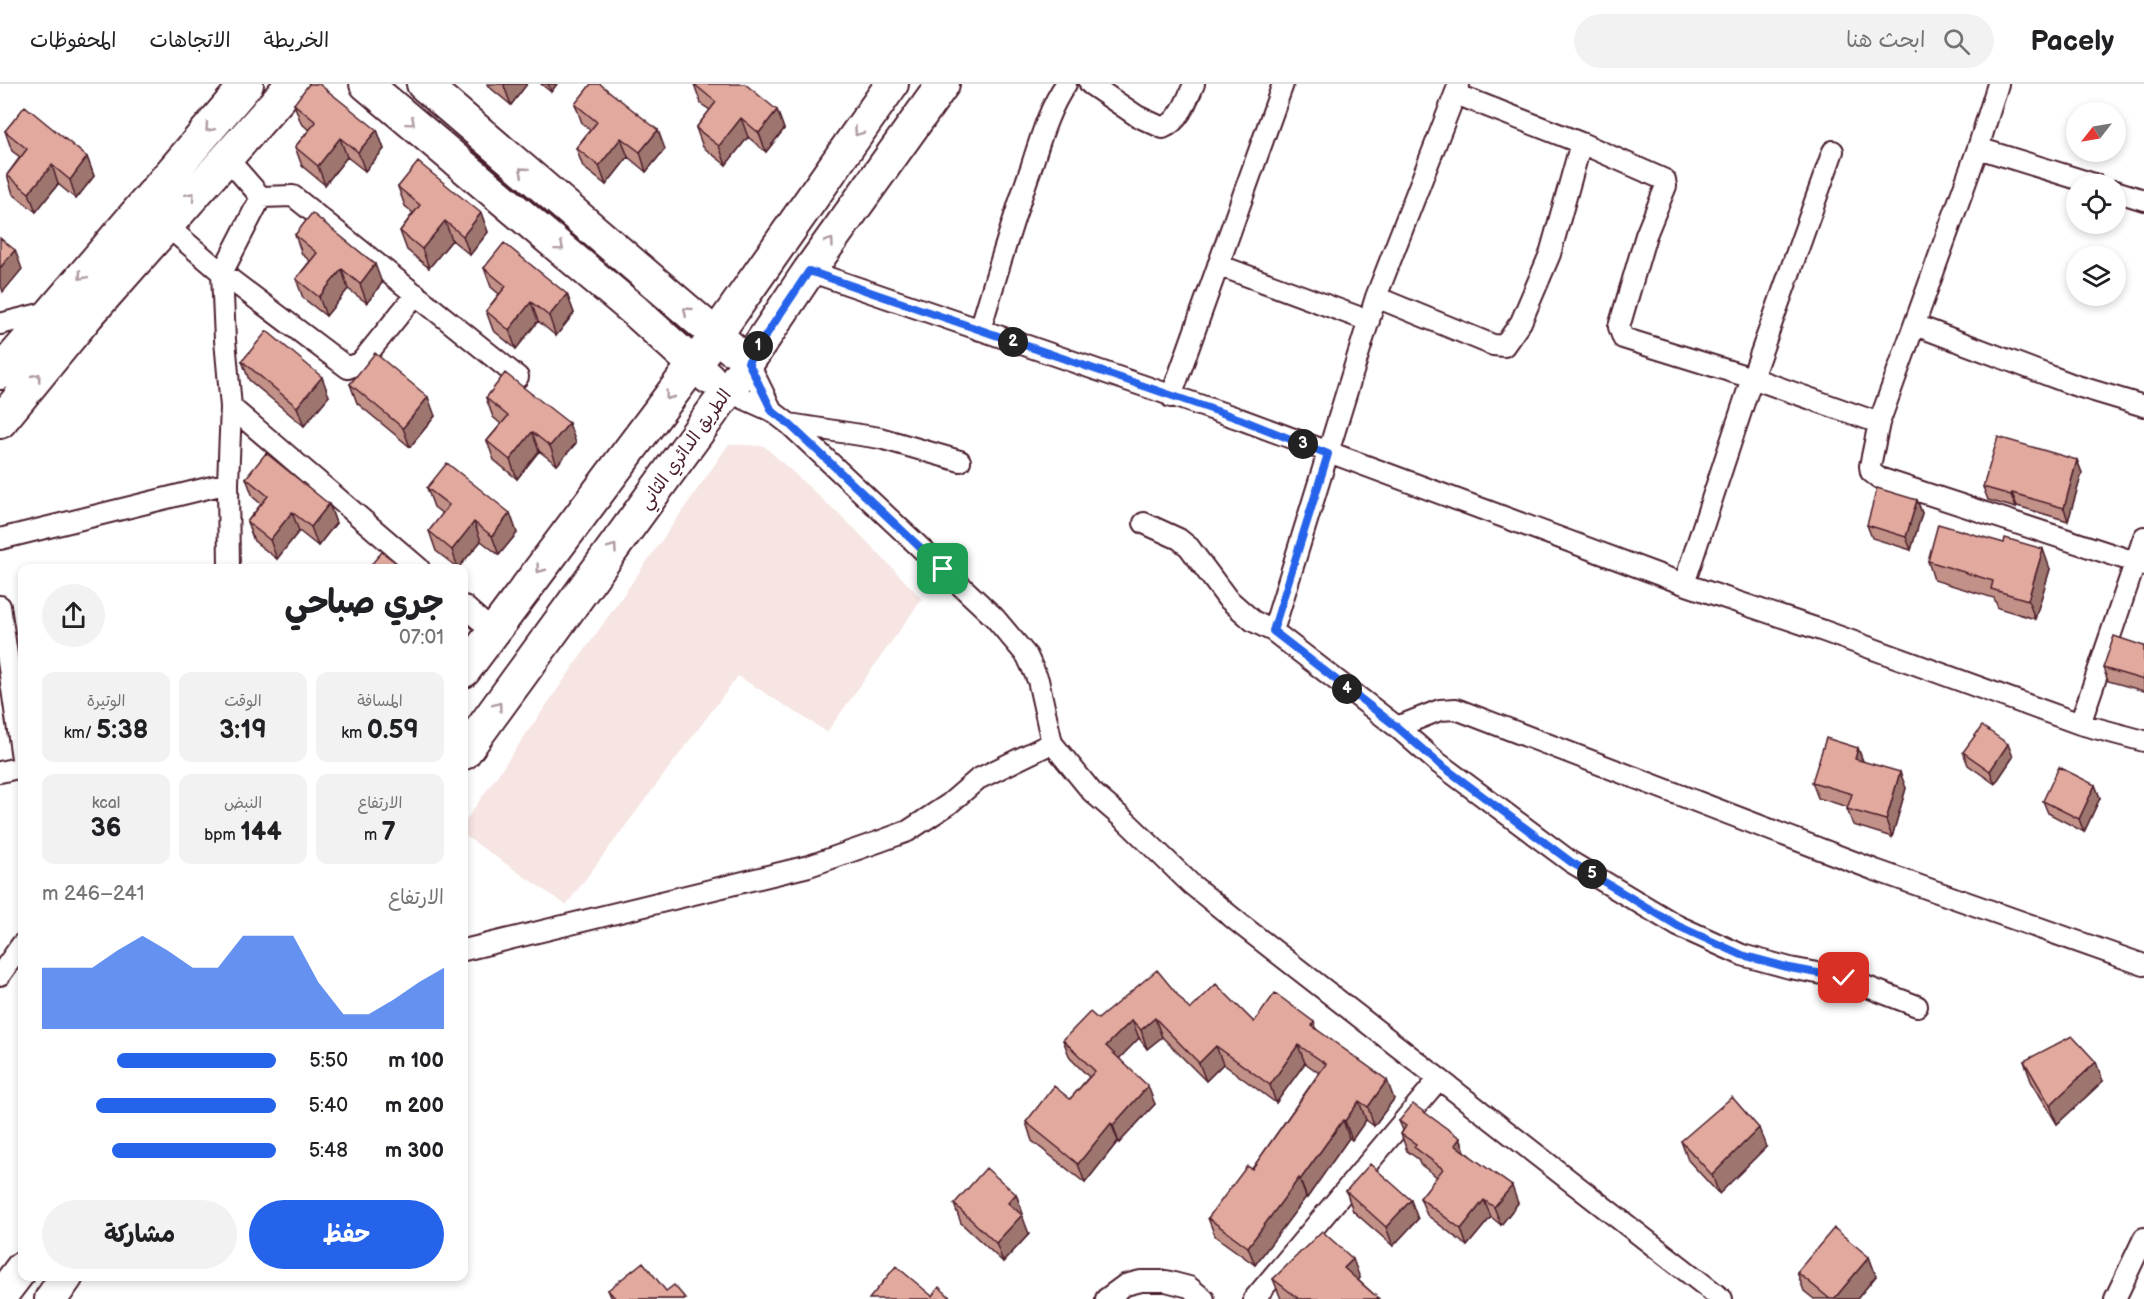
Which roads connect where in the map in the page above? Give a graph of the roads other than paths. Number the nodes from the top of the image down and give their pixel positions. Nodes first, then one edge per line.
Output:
1 (247, 84) edge
2 (292, 84) edge
3 (366, 84) edge
4 (423, 84) edge
5 (892, 84) edge
6 (943, 84) edge
7 (1066, 84) edge
8 (1090, 84) edge
9 (1194, 84) edge
10 (1283, 84) edge
11 (1998, 84) edge
12 (1458, 89) edge
13 (1581, 143) junction
14 (1978, 148) junction
15 (1833, 151) dead end
16 (226, 157) junction
17 (2066, 175) edge
18 (2126, 194) edge
19 (261, 197) junction
20 (2144, 200) edge
21 (166, 225) junction
22 (1218, 265) junction
23 (809, 271) junction
24 (222, 273) junction
25 (416, 294) junction
26 (1376, 297) junction
27 (52, 311) junction
28 (1369, 321) junction
29 (0, 324) edge
30 (1915, 326) junction
31 (980, 330) junction
32 (716, 335) junction
33 (748, 362) junction
34 (692, 364) junction
35 (0, 373) edge
36 (518, 377) dead end
37 (1752, 378) junction
38 (727, 391) junction
39 (1171, 397) junction
40 (2144, 406) edge
41 (231, 407) junction
42 (772, 411) junction
43 (0, 422) edge
44 (1879, 423) junction
45 (789, 424) junction
46 (1328, 454) junction
47 (960, 461) dead end
48 (228, 483) junction
49 (1144, 523) dead end
50 (2144, 537) edge
51 (0, 539) edge
52 (230, 564) edge
53 (414, 564) edge
54 (2140, 564) edge
55 (1684, 584) junction
56 (0, 606) edge
57 (468, 610) edge
58 (1273, 631) junction
59 (493, 632) junction
60 (468, 666) edge
61 (2080, 724) junction
62 (1397, 727) junction
63 (18, 730) edge
64 (2144, 741) edge
65 (1052, 744) junction
66 (468, 747) edge
67 (18, 768) edge
68 (0, 772) edge
69 (468, 949) edge
70 (18, 955) edge
71 (2144, 965) edge
72 (0, 975) edge
73 (1917, 1006) dead end
74 (1438, 1080) junction
75 (2144, 1238) edge
76 (64, 1281) edge
77 (51, 1299) edge
78 (1106, 1299) edge
79 (1204, 1299) edge
80 (1254, 1299) edge
81 (1722, 1299) edge
82 (2115, 1299) edge

1 -> 27 main road
2 - 16 main road
3 -> 34 main road
32 -> 4 main road
5 -> 32 main road
23 -> 6 main road, الطريق الدائري الثاني
7 - 31 street
8 - 9 street
10 - 22 street
11 - 14 street
12 - 13 street
12 - 26 street
13 - 26 street
13 - 37 street
14 - 17 street
14 - 30 street
15 - 37 street
16 - 19 street
21 -> 16 main road
18 - 20 street
19 - 24 street
19 - 25 street
21 - 24 street
43 -> 21 main road
22 - 28 street
22 - 39 street
23 - 31 street
23 - 33 main road, الطريق الدائري الثاني
24 - 25 street
24 - 41 street
25 - 36 street
26 - 28 street
27 - 29 street
27 - 35 main road
28 - 46 street
30 - 40 street
30 - 44 street
31 - 39 street
32 - 33 main road
32 - 34 main road
33 - 38 main road, الطريق الدائري الثاني
33 - 42 street
34 - 38 main road
34 -> 59 main road
37 - 44 street
37 - 55 street
38 - 42 street
66 -> 38 main road, الطريق الدائري الثاني
39 - 46 street
41 - 48 street
41 - 53 street
42 - 45 street
44 - 54 street
45 - 47 street
45 - 65 street
46 - 55 street
46 - 58 street
48 - 51 street
48 - 52 street
49 - 58 street
50 - 54 street
54 - 61 street
55 - 61 street
56 - 63 street
57 - 59 street
58 - 62 street
59 - 60 main road
61 - 64 street
62 - 71 street
62 - 73 street
65 - 69 street
65 - 74 street
67 - 68 street
70 - 72 street
74 - 80 street
74 - 81 street
75 - 82 street
76 - 77 main road
78 - 79 street

